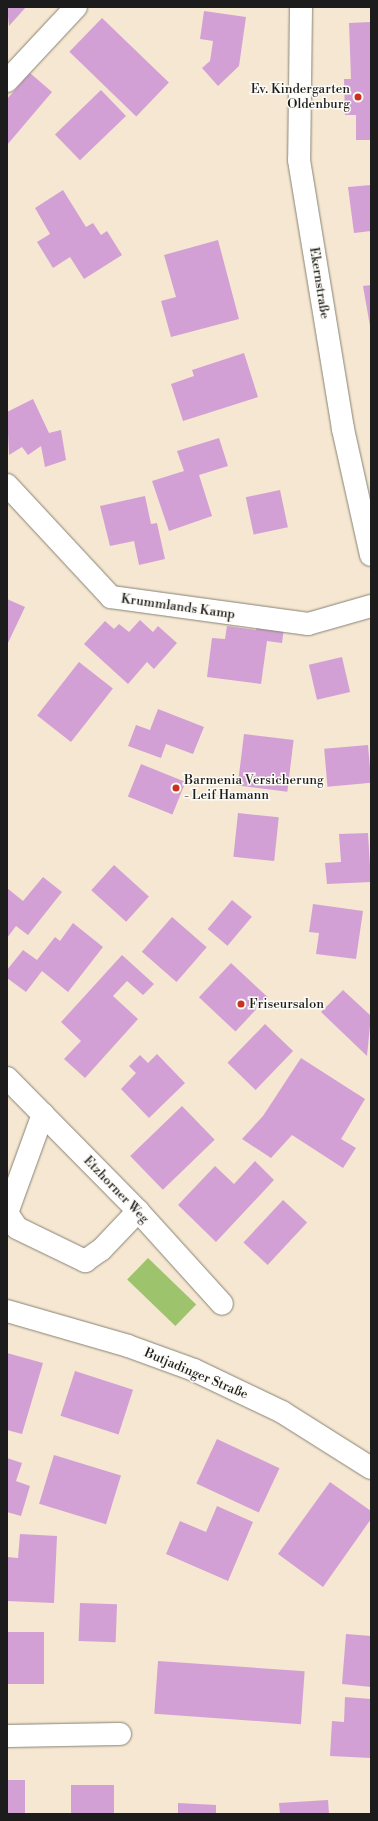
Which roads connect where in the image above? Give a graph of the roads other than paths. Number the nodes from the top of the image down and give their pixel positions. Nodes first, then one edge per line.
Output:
1 (76, 7) edge
2 (301, 7) edge
3 (7, 81) edge
4 (364, 477) edge
5 (7, 485) edge
6 (371, 555) edge
7 (371, 606) edge
8 (7, 1078) edge
9 (43, 1114) junction
10 (138, 1211) junction
11 (222, 1304) dead end
12 (7, 1311) edge
13 (369, 1461) edge
14 (120, 1734) dead end
15 (7, 1736) edge

1 - 3 street
2 - 4 street, Ekernstraße
4 - 6 street, Ekernstraße
5 - 7 street, Krummlands Kamp
8 - 9 street, Etzhorner Weg
9 - 10 street, Etzhorner Weg
9 - 10 street
10 - 11 street, Etzhorner Weg
12 - 13 street, Butjadinger Straße
14 - 15 street

